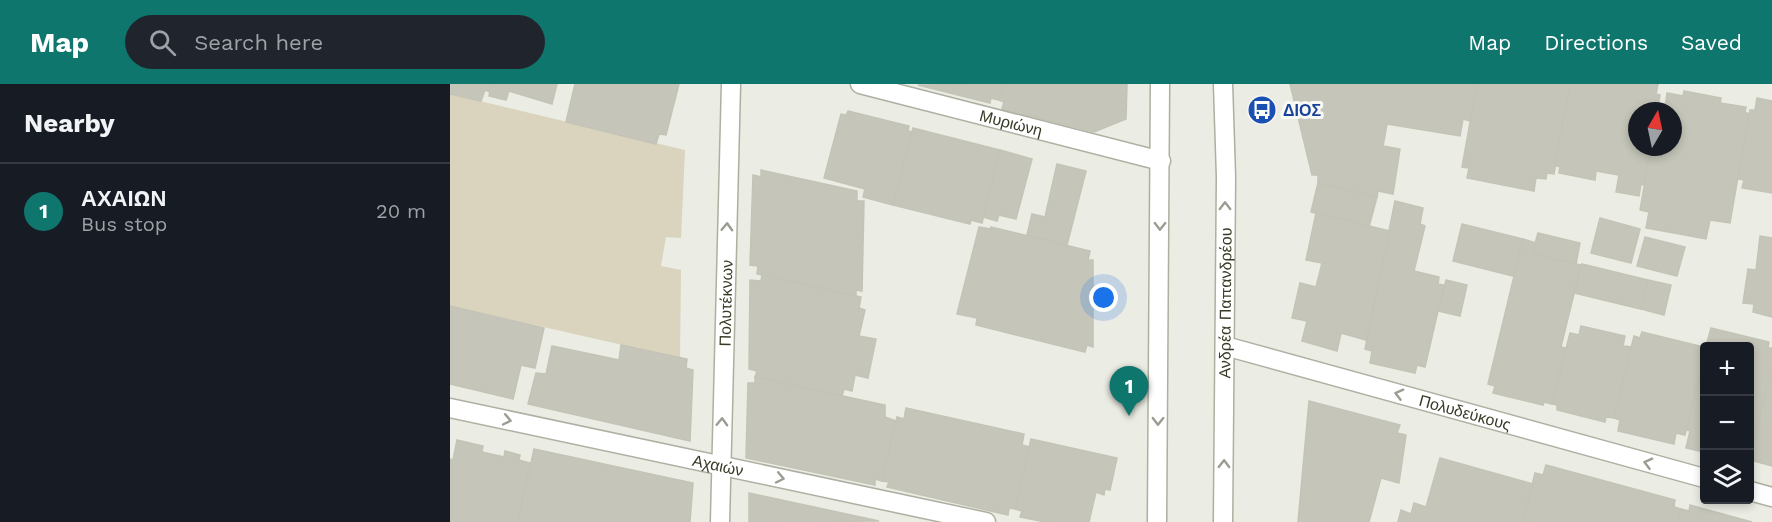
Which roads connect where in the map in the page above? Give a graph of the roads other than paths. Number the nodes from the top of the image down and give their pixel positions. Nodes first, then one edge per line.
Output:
1 (731, 84) edge
2 (860, 84) edge
3 (1160, 84) edge
4 (1223, 84) edge
5 (1161, 161) junction
6 (1225, 346) junction
7 (450, 408) edge
8 (721, 466) junction
9 (1700, 477) edge
10 (1754, 492) edge
11 (1772, 497) edge
12 (720, 522) edge
13 (986, 522) edge
14 (1157, 522) edge
15 (1223, 522) edge

8 -> 1 street, Πολυτέκνων
2 - 5 street, Μυριώνη
3 - 5 street
6 -> 4 street, Ανδρέα Παπανδρέου
5 -> 14 street
9 -> 6 street, Πολυδεύκους
15 -> 6 street, Ανδρέα Παπανδρέου
7 -> 8 street, Αχαιών
8 - 12 street, Πολυτέκνων
8 -> 13 street, Αχαιών
10 - 11 street

